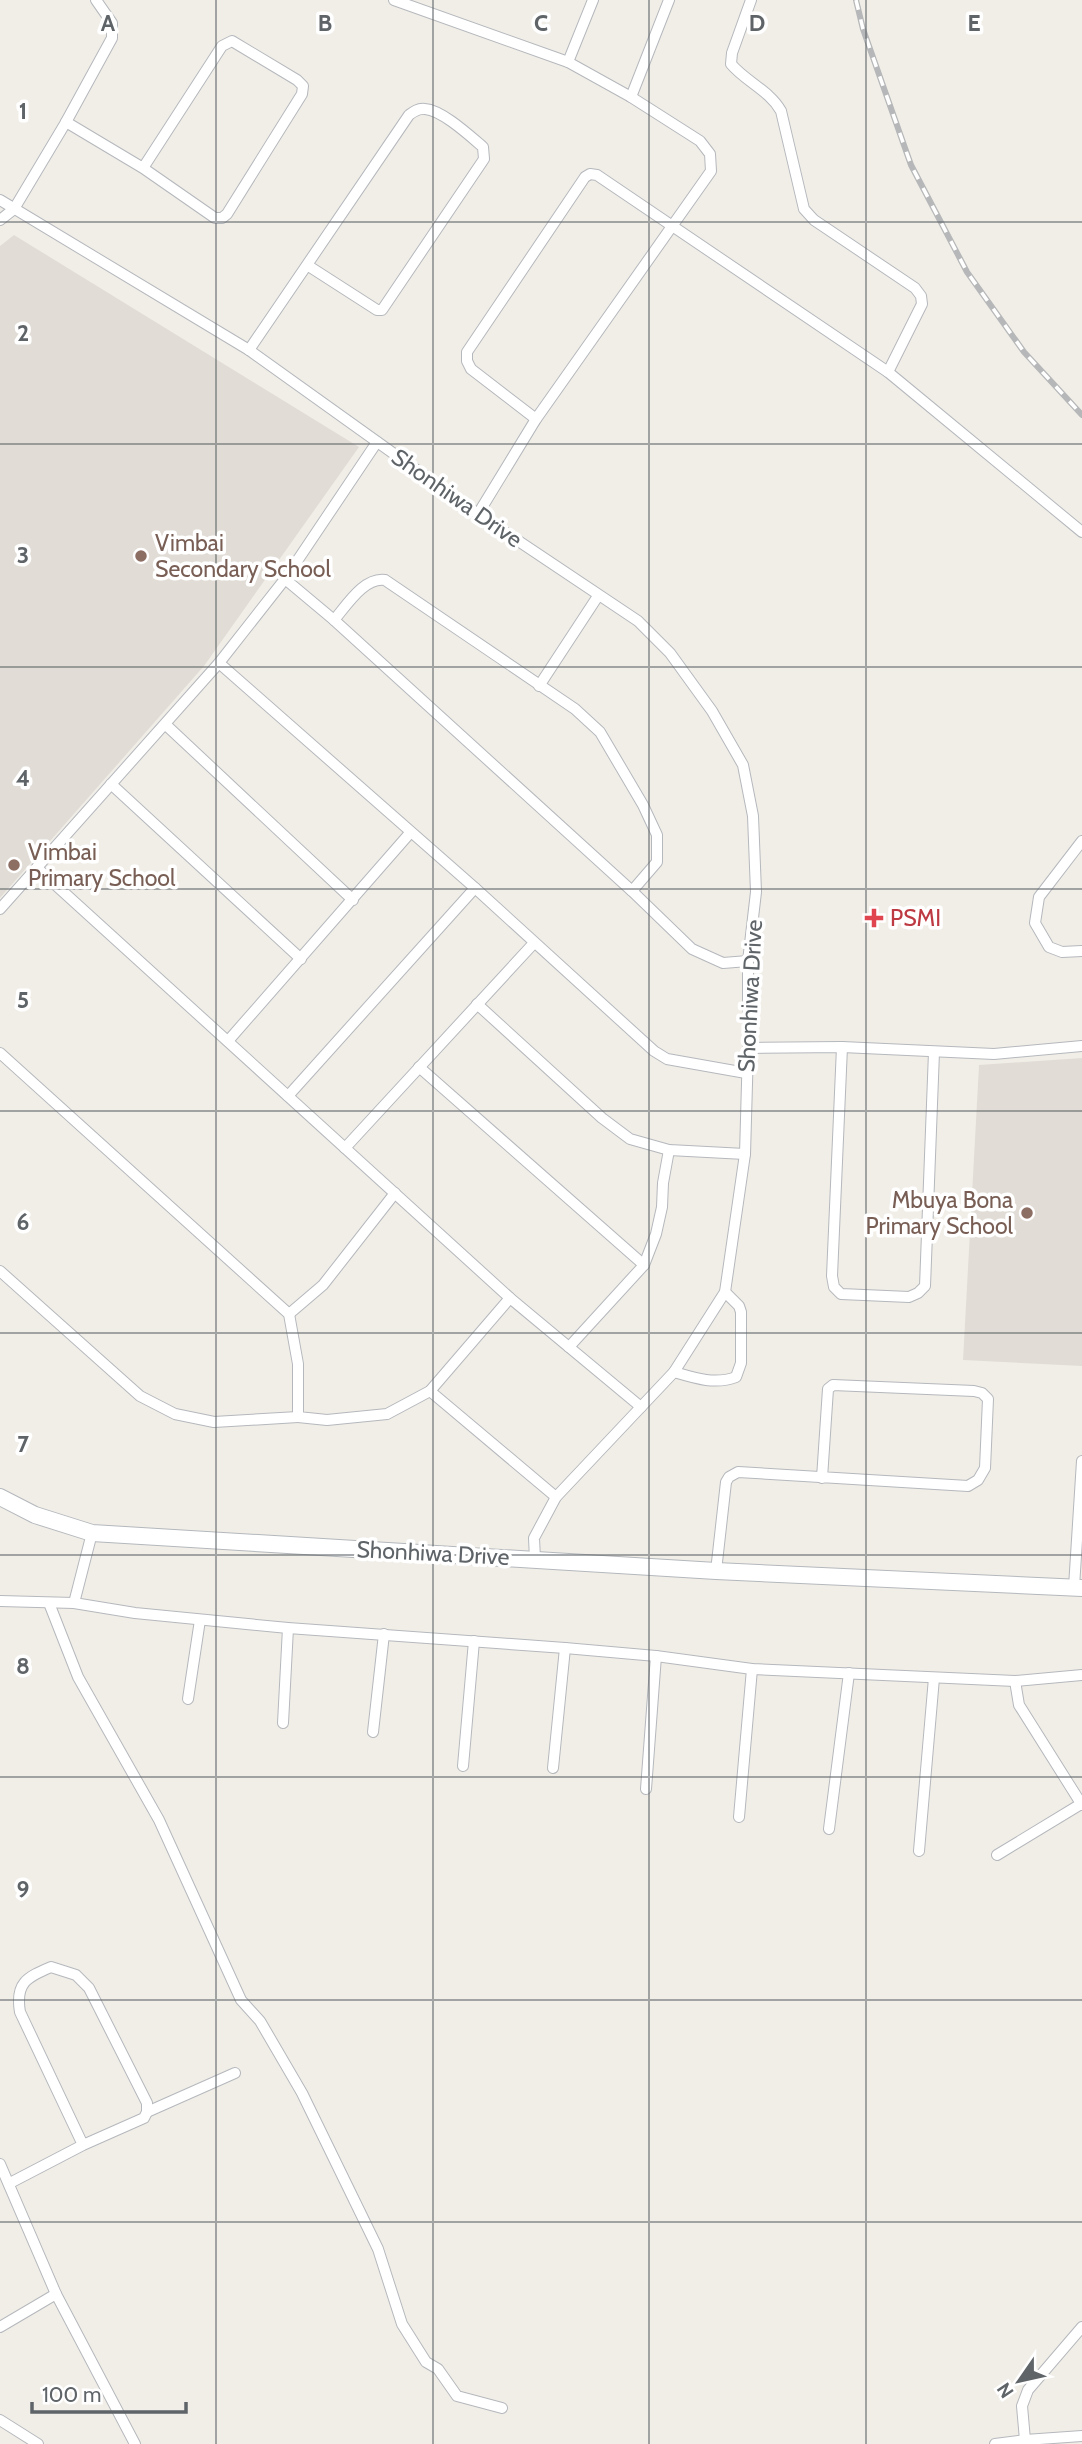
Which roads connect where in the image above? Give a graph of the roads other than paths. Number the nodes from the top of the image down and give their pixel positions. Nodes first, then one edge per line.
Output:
1 (96, 0) edge
2 (394, 0) edge
3 (593, 0) edge
4 (669, 0) edge
5 (751, 0) edge
6 (429, 6) edge
7 (568, 62) junction
8 (631, 97) junction
9 (66, 122) junction
10 (143, 169) junction
11 (0, 200) edge
12 (14, 209) junction
13 (0, 220) edge
14 (672, 225) junction
15 (307, 265) junction
16 (249, 350) junction
17 (888, 372) junction
18 (537, 419) junction
19 (377, 442) junction
20 (478, 514) junction
21 (1082, 532) edge
22 (285, 579) junction
23 (598, 596) junction
24 (334, 620) junction
25 (219, 663) junction
26 (539, 685) junction
27 (166, 725) junction
28 (111, 784) junction
29 (410, 833) junction
30 (1082, 841) edge
31 (37, 868) junction
32 (475, 888) junction
33 (632, 891) junction
34 (354, 900) junction
35 (0, 909) edge
36 (534, 943) junction
37 (1082, 951) edge
38 (301, 959) junction
39 (748, 961) junction
40 (477, 1004) junction
41 (228, 1041) junction
42 (842, 1046) junction
43 (1082, 1046) edge
44 (748, 1048) junction
45 (934, 1052) junction
46 (0, 1053) edge
47 (419, 1067) junction
48 (747, 1073) junction
49 (288, 1096) junction
50 (345, 1148) junction
51 (669, 1150) junction
52 (745, 1154) junction
53 (395, 1193) junction
54 (644, 1265) junction
55 (0, 1271) edge
56 (725, 1292) junction
57 (510, 1298) junction
58 (289, 1314) junction
59 (569, 1348) junction
60 (674, 1372) junction
61 (430, 1391) junction
62 (641, 1407) junction
63 (298, 1417) junction
64 (1082, 1461) edge
65 (822, 1478) junction
66 (0, 1497) edge
67 (556, 1497) junction
68 (92, 1533) junction
69 (535, 1559) junction
70 (716, 1571) junction
71 (1078, 1588) edge
72 (0, 1601) edge
73 (49, 1603) junction
74 (74, 1604) junction
75 (200, 1620) junction
76 (288, 1629) junction
77 (384, 1634) junction
78 (474, 1641) junction
79 (565, 1648) junction
80 (656, 1656) junction
81 (752, 1669) junction
82 (849, 1673) junction
83 (1082, 1675) edge
84 (934, 1678) junction
85 (1015, 1681) junction
86 (188, 1699) dead end
87 (283, 1723) dead end
88 (373, 1732) dead end
89 (463, 1766) dead end
90 (553, 1768) dead end
91 (646, 1789) dead end
92 (1082, 1804) edge
93 (739, 1817) dead end
94 (829, 1829) dead end
95 (919, 1851) dead end
96 (997, 1855) dead end
97 (235, 2073) dead end
98 (147, 2112) junction
99 (83, 2145) junction
100 (0, 2164) edge
101 (9, 2183) junction
102 (56, 2294) junction
103 (0, 2327) edge
104 (1082, 2327) edge
105 (502, 2408) dead end
106 (0, 2420) edge
107 (1082, 2436) edge
108 (1025, 2440) junction
109 (38, 2444) edge
110 (135, 2444) edge
111 (995, 2444) edge

1 - 9 street
2 - 6 street
3 - 7 street
4 - 8 street
5 - 17 street
6 - 7 street
7 - 8 street
8 - 14 street
9 - 10 street
9 - 12 street
10 - 10 street
11 - 12 street, Shonhiwa Drive
12 - 13 street
12 - 16 street, Shonhiwa Drive
14 - 17 street
14 - 18 street
14 - 18 street
15 - 15 street
15 - 16 street
16 - 19 street, Shonhiwa Drive
17 - 21 street
18 - 20 street
19 - 20 street, Shonhiwa Drive
19 - 22 street
20 - 23 street, Shonhiwa Drive
22 - 24 street
22 - 25 street
23 - 26 street
23 - 39 street, Shonhiwa Drive
24 - 26 street
24 - 33 street
25 - 27 street
25 - 29 street
26 - 33 street
27 - 28 street
27 - 34 street
28 - 31 street
28 - 38 street
29 - 32 street
29 - 34 street
30 - 37 street
31 - 35 street
31 - 41 street
32 - 36 street
32 - 49 street
33 - 39 street
34 - 38 street
36 - 40 street
36 - 48 street
38 - 41 street
39 - 44 street, Shonhiwa Drive
40 - 47 street
40 - 51 street
41 - 49 street
42 - 44 street
42 - 45 street
42 - 45 street
43 - 45 street
44 - 48 street, Shonhiwa Drive
46 - 58 street
47 - 50 street
47 - 54 street
48 - 52 street, Shonhiwa Drive
49 - 50 street
50 - 53 street
51 - 52 street
51 - 54 street
52 - 56 street, Shonhiwa Drive
53 - 57 street
53 - 58 street
54 - 59 street
55 - 63 street
56 - 60 street, Shonhiwa Drive
56 - 60 street
57 - 59 street
57 - 61 street
58 - 63 street
59 - 62 street
60 - 62 street, Shonhiwa Drive
61 - 63 street
61 - 67 street
62 - 67 street, Shonhiwa Drive
64 - 71 street
65 - 65 street
65 - 70 street
66 - 68 street, Shonhiwa Drive
67 - 69 street, Shonhiwa Drive
68 - 69 street, Shonhiwa Drive
68 - 74 street
69 - 70 street
70 - 71 street
72 - 73 street
73 - 74 street
73 - 105 street
74 - 75 street
75 - 76 street
75 - 86 street
76 - 77 street
76 - 87 street
77 - 78 street
77 - 88 street
78 - 79 street
78 - 89 street
79 - 80 street
79 - 90 street
80 - 81 street
80 - 91 street
81 - 82 street
81 - 93 street
82 - 84 street
82 - 94 street
83 - 85 street
84 - 85 street
84 - 95 street
85 - 92 street
92 - 96 street
97 - 98 street
98 - 99 street
98 - 99 street
99 - 101 street
100 - 101 street
101 - 102 street
102 - 103 street
102 - 110 street
104 - 108 street
106 - 109 street
107 - 108 street
108 - 111 street

